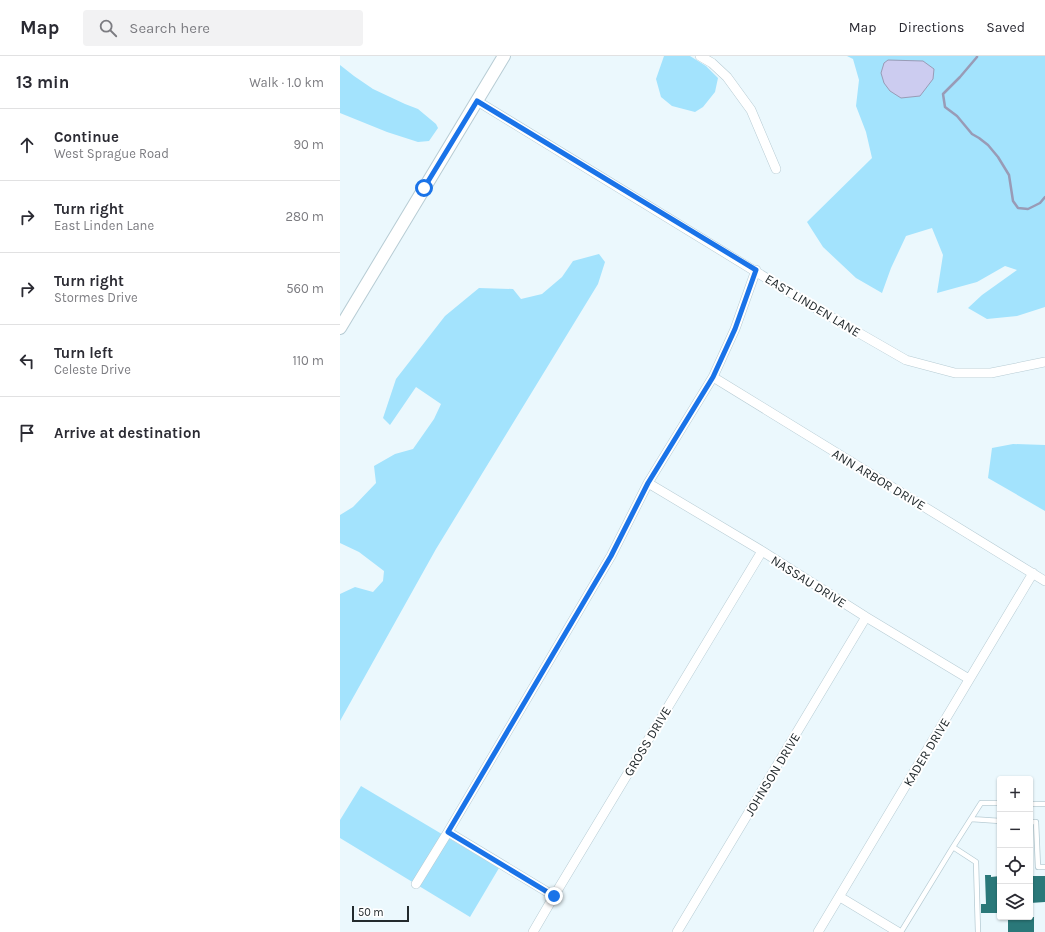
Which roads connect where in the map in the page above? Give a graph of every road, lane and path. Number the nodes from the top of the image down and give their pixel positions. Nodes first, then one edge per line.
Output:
1 (504, 56) edge
2 (700, 56) edge
3 (477, 101) junction
4 (776, 169) dead end
5 (756, 270) junction
6 (340, 328) edge
7 (1045, 362) edge
8 (713, 377) junction
9 (648, 483) junction
10 (762, 551) junction
11 (1033, 573) junction
12 (1045, 581) edge
13 (866, 617) junction
14 (970, 679) junction
15 (997, 803) edge
16 (1033, 804) edge
17 (1045, 804) edge
18 (971, 819) junction
19 (997, 820) edge
20 (1033, 822) edge
21 (448, 832) junction
22 (954, 848) junction
23 (1045, 867) edge
24 (416, 884) dead end
25 (554, 896) junction
26 (840, 897) junction
27 (533, 932) edge
28 (677, 932) edge
29 (818, 932) edge
30 (900, 932) edge
31 (978, 932) edge

1 - 3 street
2 - 4 street
3 - 5 street, EAST LINDEN LANE
3 - 6 street
5 - 7 street, EAST LINDEN LANE
5 - 8 street
8 - 9 street
8 - 11 street, ANN ARBOR DRIVE
9 - 10 street, NASSAU DRIVE
9 - 21 street
10 - 13 street, NASSAU DRIVE
10 - 25 street, GROSS DRIVE
11 - 12 street, ANN ARBOR DRIVE
11 - 14 street, KADER DRIVE
13 - 14 street, NASSAU DRIVE
13 - 28 street, JOHNSON DRIVE
14 - 26 street, KADER DRIVE
15 - 18 lane
16 - 17 lane
18 - 19 lane
18 - 22 lane
20 - 23 lane
21 - 24 street
21 - 25 street
22 - 30 lane
22 - 31 lane
25 - 27 street, GROSS DRIVE
26 - 29 street, KADER DRIVE
26 - 30 street

